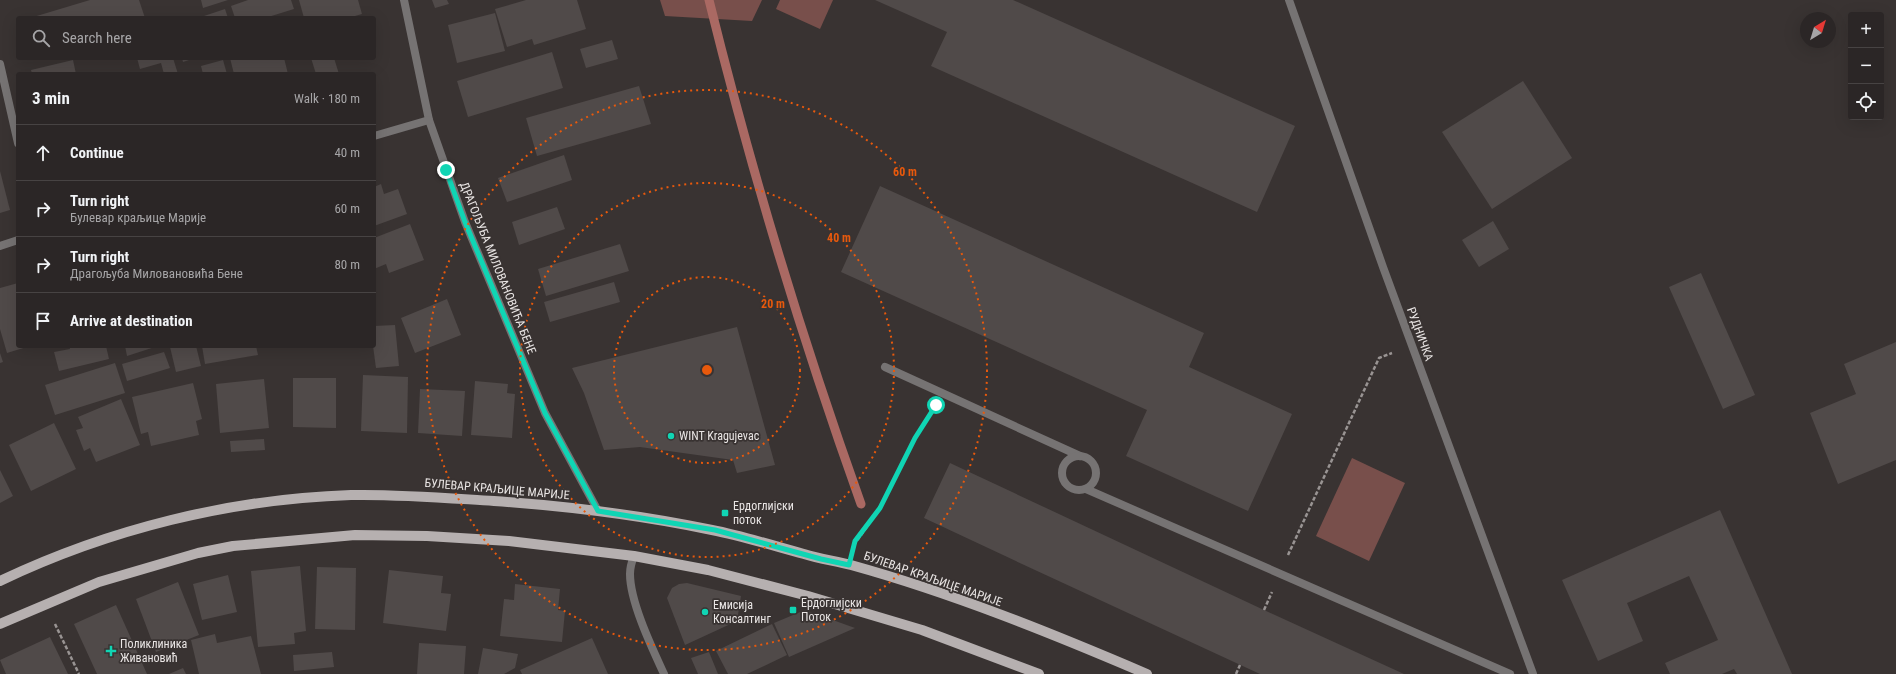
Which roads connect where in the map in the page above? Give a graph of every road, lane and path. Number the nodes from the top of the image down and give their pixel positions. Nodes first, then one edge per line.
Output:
1 (404, 0) edge
2 (1289, 0) edge
3 (0, 64) edge
4 (429, 120) junction
5 (16, 134) edge
6 (376, 135) edge
7 (16, 241) edge
8 (0, 246) edge
9 (1411, 345) junction
10 (885, 367) dead end
11 (936, 405) dead end
12 (1080, 456) junction
13 (1086, 490) junction
14 (598, 511) junction
15 (634, 556) junction
16 (849, 565) junction
17 (1279, 573) junction
18 (0, 581) edge
19 (44, 604) junction
20 (0, 624) edge
21 (1240, 665) dead end
22 (79, 674) edge
23 (664, 674) edge
24 (1039, 674) edge
25 (1147, 674) edge
26 (1236, 674) edge
27 (1510, 674) edge
28 (1533, 674) edge

1 - 4 street, ДРАГОЉУБА МИЛОВАНОВИЋА БЕНЕ
2 - 9 street, РУДНИЧКА
3 - 5 street
4 - 6 street
4 - 14 street, ДРАГОЉУБА МИЛОВАНОВИЋА БЕНЕ
7 - 8 street
9 - 17 path
9 - 28 street, РУДНИЧКА
10 - 12 street
11 - 16 path
12 - 13 street
12 - 13 street
13 - 17 street
14 - 16 main road, БУЛЕВАР КРАЉИЦЕ МАРИЈЕ
14 - 18 main road, БУЛЕВАР КРАЉИЦЕ МАРИЈЕ
15 - 19 main road
15 - 23 street
15 - 24 main road
16 - 25 main road, БУЛЕВАР КРАЉИЦЕ МАРИЈЕ
17 - 27 street
19 - 20 main road
19 - 22 path
21 - 26 path

